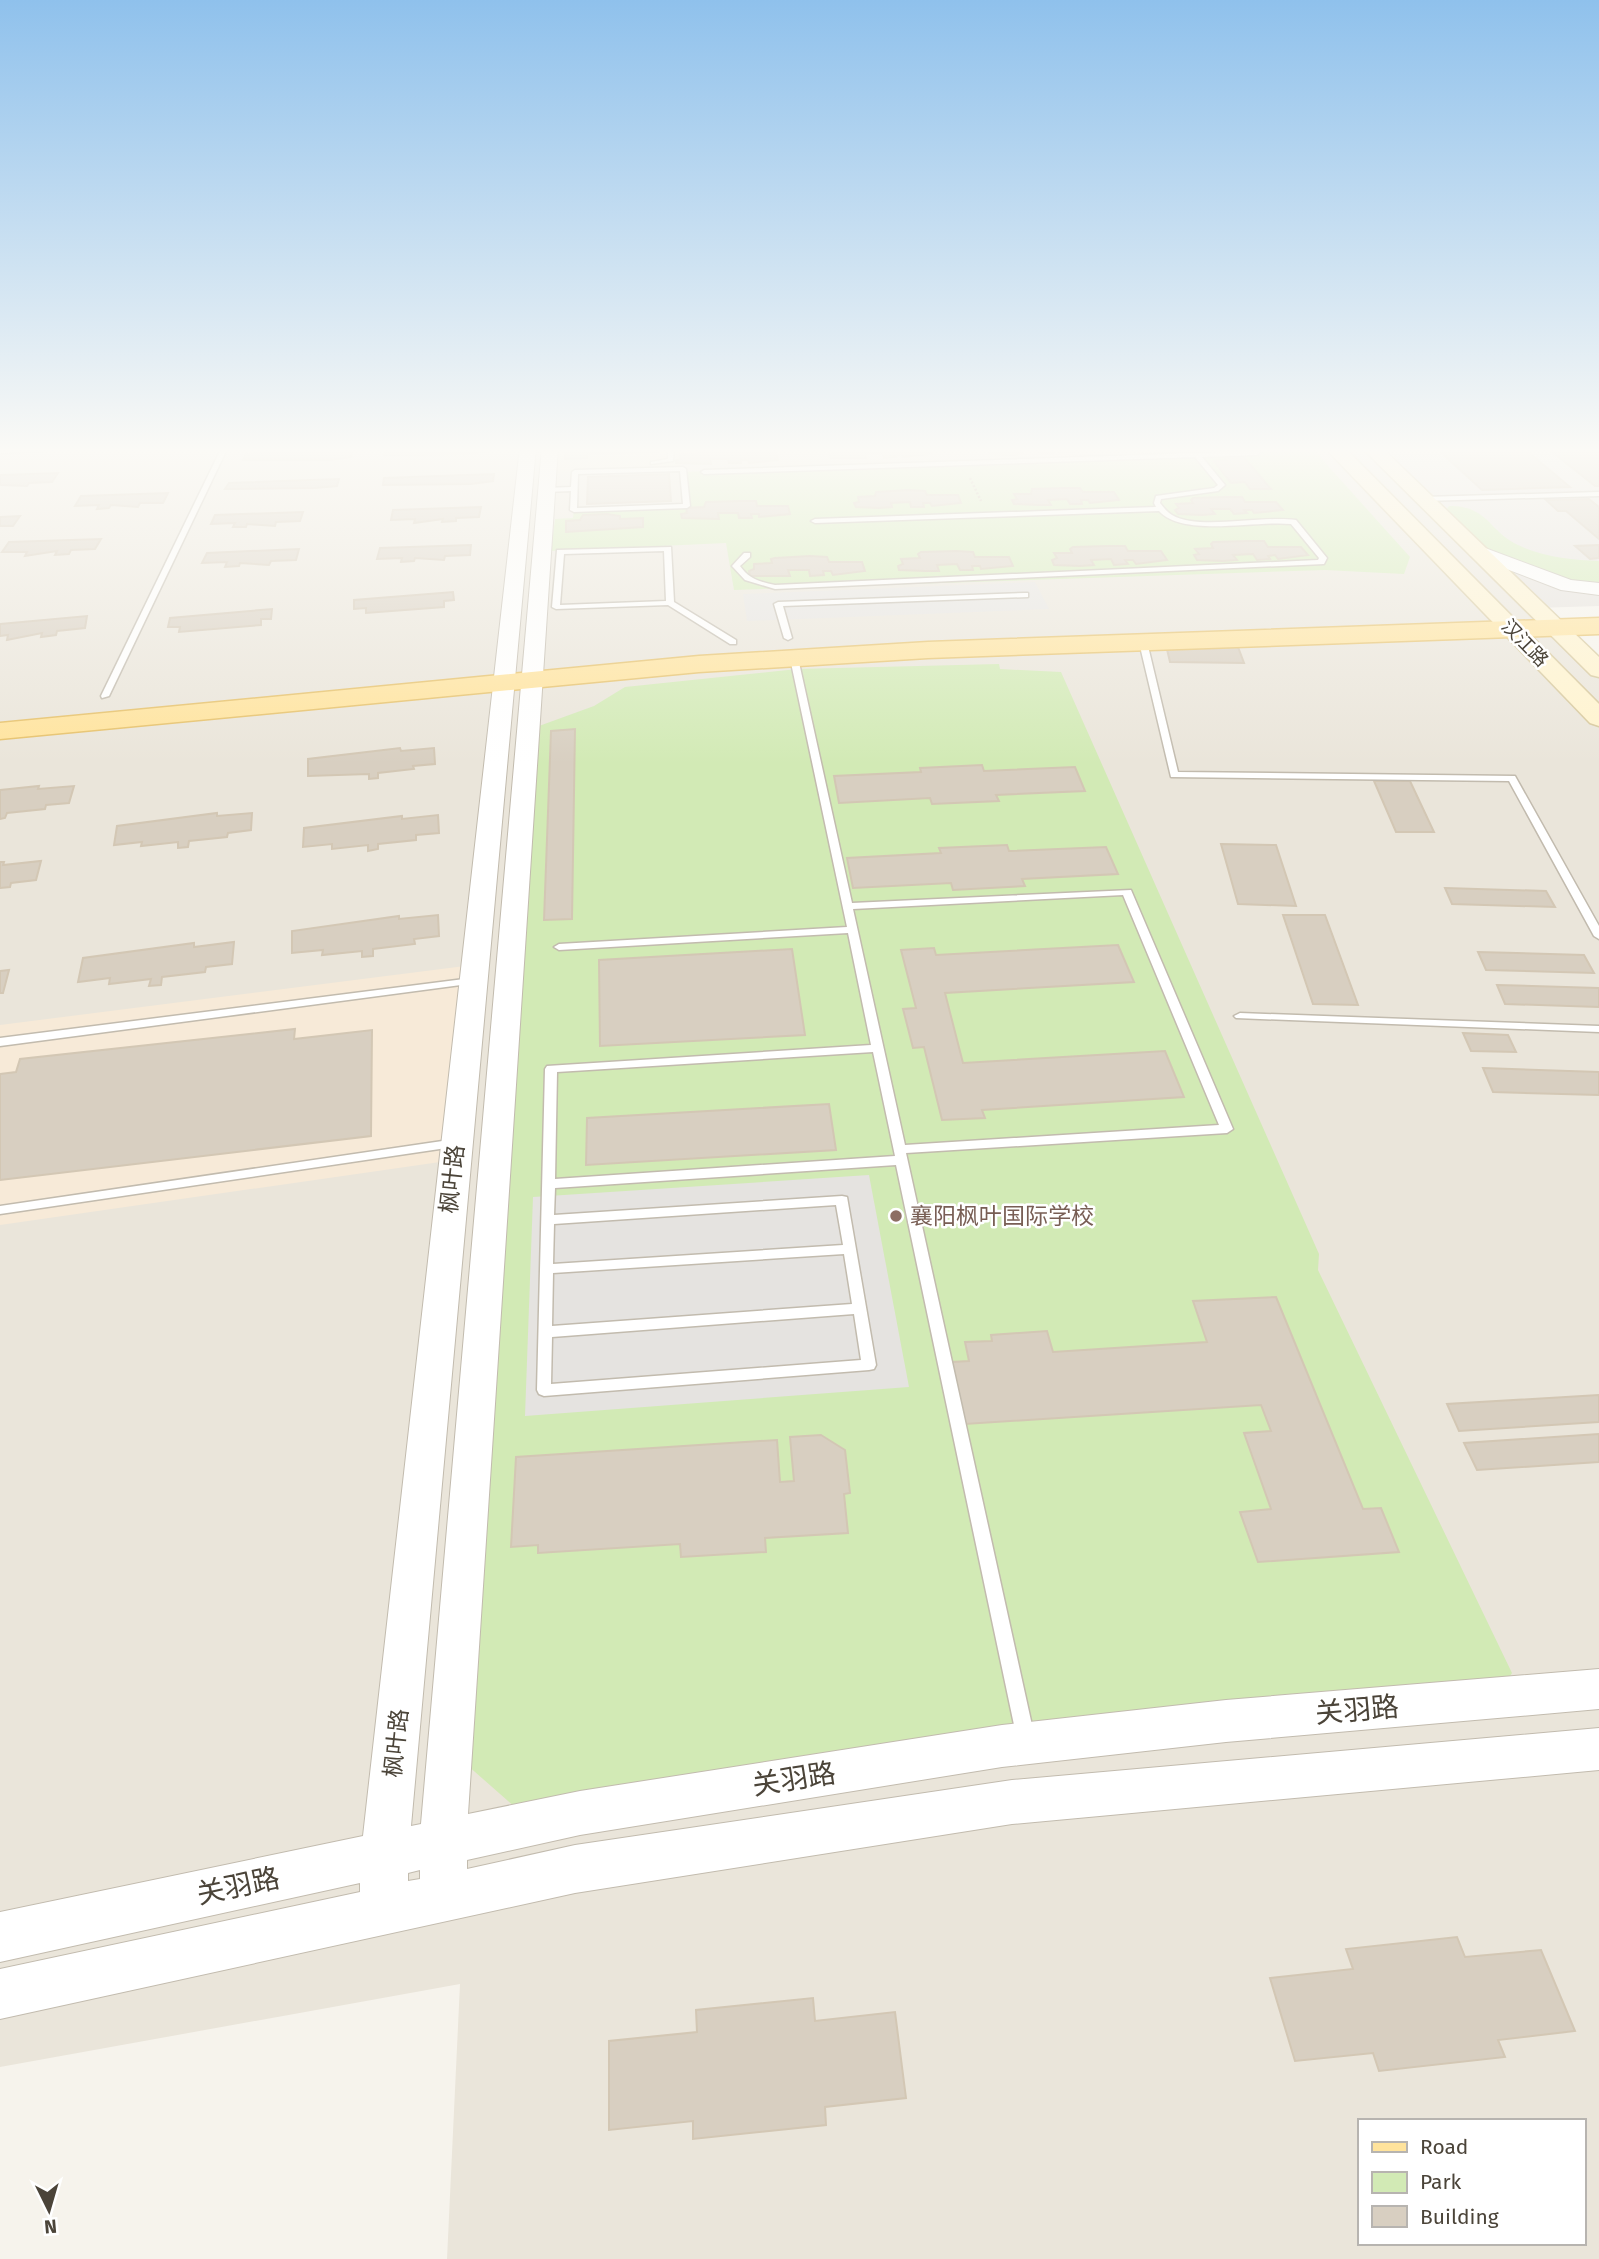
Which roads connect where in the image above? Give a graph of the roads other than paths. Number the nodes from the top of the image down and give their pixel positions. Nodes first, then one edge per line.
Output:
1 (174, 552) edge
2 (523, 552) edge
3 (546, 552) edge
4 (560, 552) edge
5 (668, 552) edge
6 (1319, 552) edge
7 (1437, 552) edge
8 (1478, 552) edge
9 (1481, 552) edge
10 (747, 555) dead end
11 (1599, 589) edge
12 (1026, 595) dead end
13 (670, 603) junction
14 (1599, 606) edge
15 (1492, 608) junction
16 (1536, 608) junction
17 (1599, 626) edge
18 (1556, 628) junction
19 (1512, 629) junction
20 (733, 642) junction
21 (1143, 642) junction
22 (791, 648) junction
23 (1599, 670) edge
24 (518, 671) junction
25 (105, 696) junction
26 (0, 706) edge
27 (1599, 718) edge
28 (0, 732) edge
29 (848, 906) junction
30 (853, 930) junction
31 (1599, 936) edge
32 (559, 947) dead end
33 (472, 981) junction
34 (1240, 1016) dead end
35 (1599, 1029) edge
36 (0, 1042) edge
37 (878, 1048) junction
38 (456, 1143) junction
39 (901, 1155) junction
40 (548, 1184) junction
41 (0, 1210) edge
42 (547, 1220) junction
43 (850, 1249) junction
44 (546, 1269) junction
45 (860, 1308) junction
46 (545, 1332) junction
47 (1599, 1689) edge
48 (1027, 1743) junction
49 (1599, 1749) edge
50 (443, 1842) junction
51 (385, 1855) junction
52 (444, 1898) junction
53 (383, 1911) junction
54 (0, 1937) edge
55 (0, 1994) edge

1 - 25 lane
2 - 24 street, 枫叶路
3 - 24 street, 枫叶路
4 - 13 lane
5 - 13 lane
6 - 10 lane
7 - 15 main road, 汉江路
8 - 16 main road, 汉江路
9 - 11 street
12 - 22 lane
13 - 20 lane
14 - 16 main road
15 - 16 main road
15 - 19 main road, 汉江路
15 - 22 main road
16 - 18 main road, 汉江路
17 - 18 main road
18 - 19 main road
18 - 23 main road, 汉江路
19 - 21 main road
19 - 27 main road, 汉江路
20 - 22 main road
20 - 24 main road
21 - 22 main road
21 - 31 lane
22 - 24 main road
22 - 29 lane
24 - 25 main road
24 - 28 main road
24 - 33 street, 枫叶路
24 - 50 street, 枫叶路
25 - 26 main road
29 - 30 lane
29 - 39 lane
30 - 32 lane
30 - 37 lane
33 - 36 lane
33 - 38 street, 枫叶路
34 - 35 lane
37 - 39 lane
37 - 40 lane
38 - 41 lane
38 - 51 street, 枫叶路
39 - 40 lane
39 - 48 lane
40 - 42 lane
42 - 43 lane
42 - 44 lane
43 - 44 lane
43 - 45 lane
44 - 46 lane
45 - 46 lane
45 - 46 lane
47 - 48 street, 关羽路
48 - 50 street, 关羽路
49 - 52 street
50 - 51 street, 关羽路
50 - 52 street, 枫叶路
51 - 53 street, 枫叶路
51 - 54 street, 关羽路
52 - 53 street
53 - 55 street

